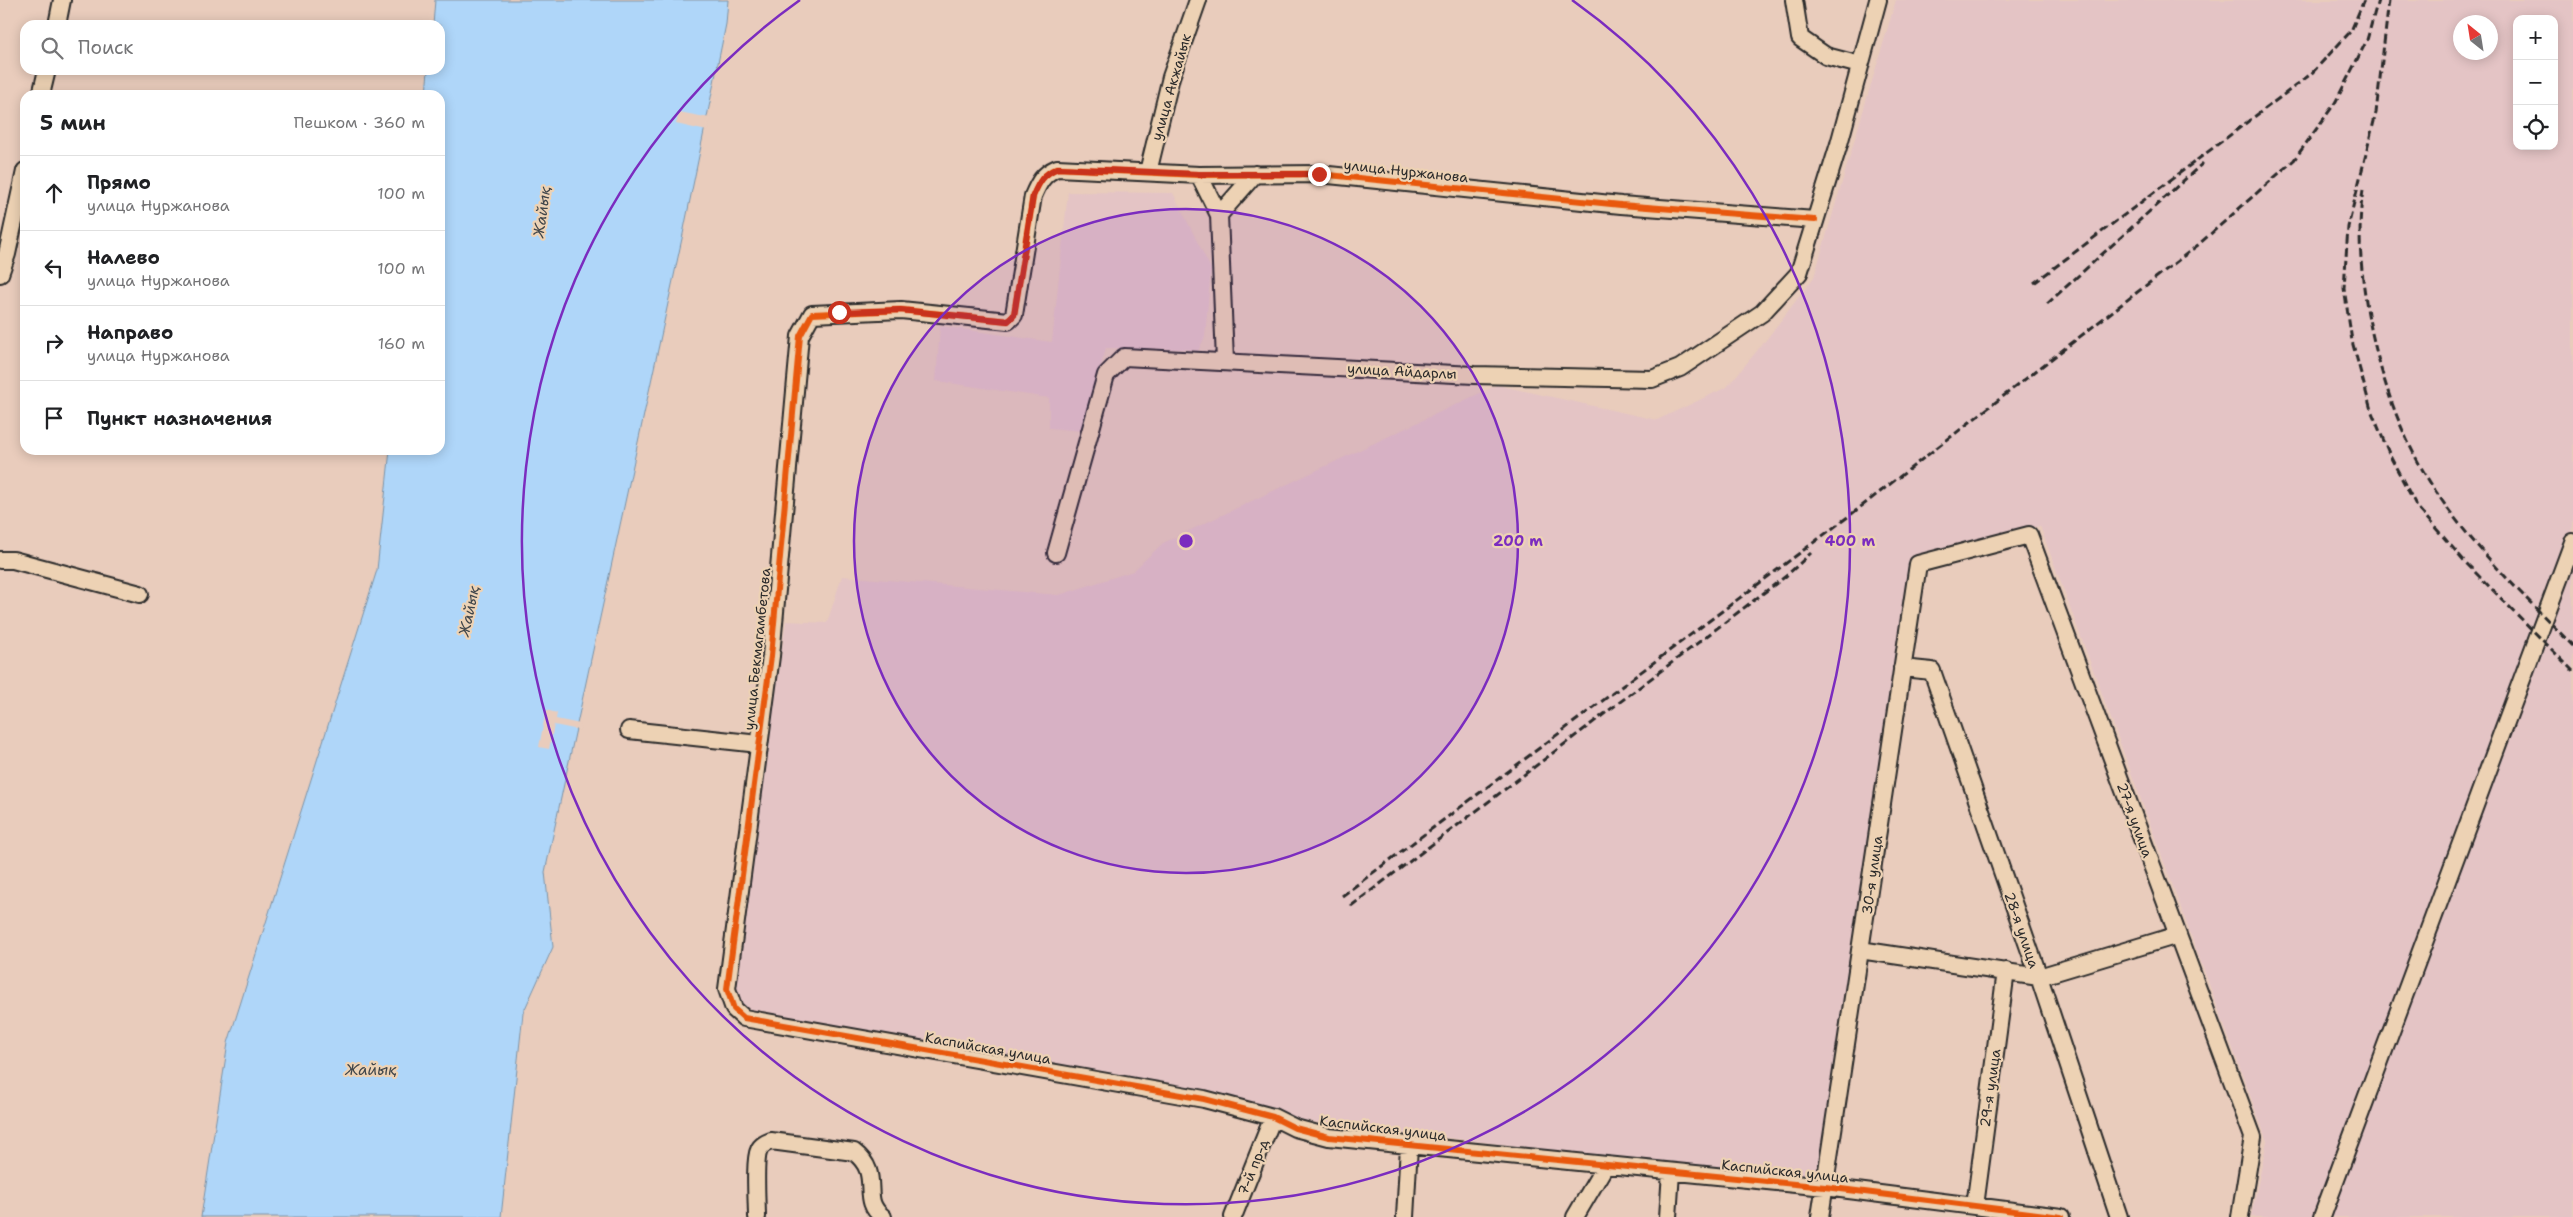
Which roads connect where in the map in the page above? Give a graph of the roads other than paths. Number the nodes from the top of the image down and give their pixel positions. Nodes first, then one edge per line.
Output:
1 (62, 0) edge
2 (1794, 0) edge
3 (1878, 0) edge
4 (1203, 1) edge
5 (58, 20) edge
6 (1860, 65) junction
7 (46, 75) edge
8 (43, 90) edge
9 (1148, 172) junction
10 (1199, 174) junction
11 (1255, 174) junction
12 (20, 190) edge
13 (1219, 215) junction
14 (1815, 220) junction
15 (3, 253) edge
16 (0, 274) edge
17 (812, 314) joint
18 (1225, 362) junction
19 (2573, 542) edge
20 (1056, 553) dead end
21 (0, 560) edge
22 (1918, 564) joint
23 (140, 594) dead end
24 (1902, 668) junction
25 (630, 730) dead end
26 (759, 744) junction
27 (2178, 935) junction
28 (1860, 950) junction
29 (2006, 971) junction
30 (2039, 977) junction
31 (727, 989) joint
32 (1273, 1118) junction
33 (1409, 1146) junction
34 (1605, 1166) junction
35 (1672, 1172) junction
36 (1825, 1187) junction
37 (1974, 1206) junction
38 (2004, 1213) edge
39 (757, 1217) edge
40 (883, 1217) edge
41 (1233, 1217) edge
42 (1405, 1217) edge
43 (1575, 1217) edge
44 (1668, 1217) edge
45 (1820, 1217) edge
46 (2062, 1217) edge
47 (2119, 1217) edge
48 (2240, 1217) edge
49 (2322, 1217) edge

1 - 5 street
2 - 6 street
3 - 6 street, улица Айдарлы
4 - 9 street, улица Акжайык
6 - 14 street, улица Айдарлы
7 - 8 street
9 - 10 street, улица Нуржанова
9 - 17 street, улица Нуржанова
10 - 11 street, улица Нуржанова
10 - 13 street
11 - 13 street
11 - 14 street, улица Нуржанова
12 - 15 street
13 - 18 street
14 - 18 street, улица Айдарлы
15 - 16 street
17 - 26 street, улица Бекмагамбетова
18 - 20 street, улица Айдарлы
19 - 49 street
21 - 23 street
22 - 24 street, 30-я улица
22 - 27 street, 27-я улица
24 - 28 street, 30-я улица
24 - 30 street, 28-я улица
25 - 26 street
26 - 31 street, улица Бекмагамбетова
27 - 30 street
27 - 48 street, 27-я улица
28 - 29 street
28 - 36 street, 30-я улица
29 - 30 street
29 - 37 street, 29-я улица
30 - 47 street, 28-я улица
31 - 32 street, Каспийская улица
32 - 33 street, Каспийская улица
32 - 41 street, 7-й пр-д
33 - 34 street, Каспийская улица
33 - 42 street
34 - 35 street, Каспийская улица
34 - 43 street
35 - 36 street, Каспийская улица
35 - 44 street
36 - 37 street, Каспийская улица
36 - 45 street, 30-я улица
37 - 38 street, Каспийская улица
38 - 46 street, Каспийская улица
39 - 40 street

